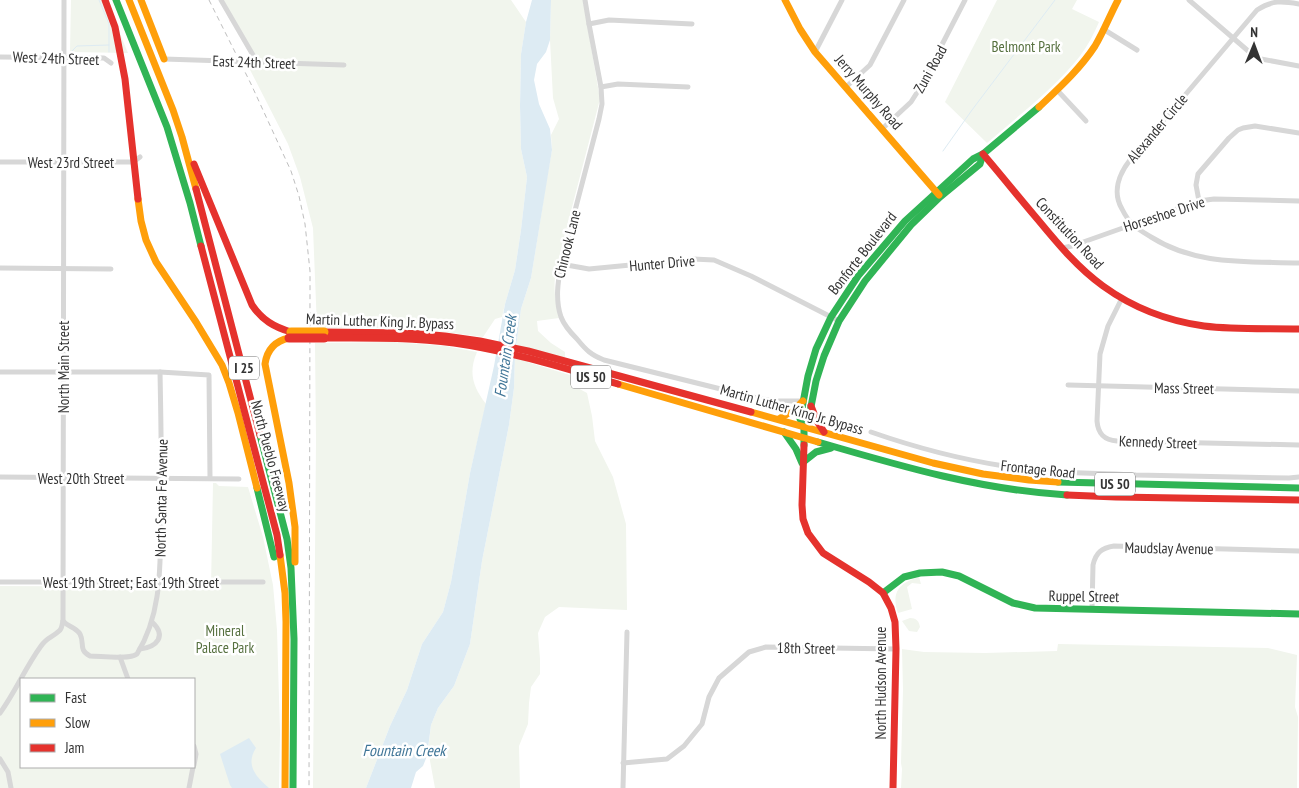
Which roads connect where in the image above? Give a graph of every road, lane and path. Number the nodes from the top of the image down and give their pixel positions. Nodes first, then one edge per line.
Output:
1 (64, 0) edge
2 (106, 0) edge
3 (116, 0) edge
4 (129, 0) edge
5 (140, 0) edge
6 (221, 0) edge
7 (585, 0) edge
8 (785, 0) edge
9 (842, 0) edge
10 (904, 0) edge
11 (966, 0) edge
12 (1118, 0) edge
13 (1189, 0) edge
14 (1299, 4) edge
15 (588, 24) junction
16 (692, 24) dead end
17 (1103, 29) junction
18 (1234, 38) junction
19 (1137, 50) dead end
20 (815, 52) junction
21 (0, 57) edge
22 (64, 57) junction
23 (164, 59) joint
24 (256, 62) junction
25 (111, 63) dead end
26 (344, 65) dead end
27 (1299, 66) edge
28 (601, 87) junction
29 (688, 87) dead end
30 (846, 87) junction
31 (1056, 90) junction
32 (1086, 121) dead end
33 (882, 129) junction
34 (1299, 132) edge
35 (182, 137) junction
36 (983, 154) junction
37 (137, 159) junction
38 (0, 162) edge
39 (64, 162) junction
40 (938, 195) junction
41 (1199, 201) junction
42 (1299, 201) edge
43 (1131, 224) junction
44 (1062, 248) junction
45 (1299, 263) edge
46 (561, 264) junction
47 (0, 268) edge
48 (63, 269) junction
49 (111, 269) dead end
50 (1122, 298) junction
51 (835, 319) junction
52 (1299, 330) edge
53 (287, 333) junction
54 (528, 355) junction
55 (0, 372) edge
56 (63, 372) junction
57 (160, 372) junction
58 (1068, 385) dead end
59 (1098, 386) junction
60 (1299, 390) edge
61 (807, 404) junction
62 (778, 419) junction
63 (804, 427) junction
64 (784, 432) junction
65 (824, 432) junction
66 (871, 432) dead end
67 (803, 438) junction
68 (1299, 445) edge
69 (833, 447) junction
70 (802, 463) junction
71 (0, 477) edge
72 (1299, 477) edge
73 (64, 478) junction
74 (162, 478) junction
75 (210, 478) junction
76 (239, 479) dead end
77 (1299, 488) edge
78 (1299, 500) edge
79 (1299, 551) edge
80 (0, 582) edge
81 (63, 582) junction
82 (263, 582) dead end
83 (159, 584) junction
84 (285, 593) junction
85 (882, 593) junction
86 (294, 602) junction
87 (1092, 609) junction
88 (1299, 614) edge
89 (63, 621) junction
90 (152, 622) junction
91 (627, 632) dead end
92 (140, 650) junction
93 (896, 650) junction
94 (120, 657) junction
95 (21, 678) edge
96 (128, 678) edge
97 (20, 681) edge
98 (0, 713) edge
99 (0, 759) edge
100 (623, 763) junction
101 (192, 768) edge
102 (11, 788) edge
103 (188, 788) edge
104 (285, 788) edge
105 (293, 788) edge
106 (623, 788) edge
107 (893, 788) edge

1 - 22 street, North Main Street
2 - 37 main road
3 - 84 main road, North Pueblo Freeway / I 25
4 - 35 main road, North Pueblo Freeway / I 25
5 - 23 main road
6 - 24 street
7 - 15 street, Chinook Lane
8 - 20 main road, Jerry Murphy Road
9 - 20 street
10 - 30 street
11 - 33 street, Zuni Road
12 - 17 main road, Bonforte Boulevard
13 - 18 street
14 - 18 street, Alexander Circle
15 - 16 street
15 - 28 street, Chinook Lane
17 - 19 street
17 - 31 main road, Bonforte Boulevard
18 - 27 street
18 - 43 street, Alexander Circle
20 - 30 main road, Jerry Murphy Road
21 - 22 street, West 24th Street
22 - 25 street, West 24th Street
22 - 39 street, North Main Street
23 - 24 street, East 24th Street
24 - 26 street, East 24th Street
28 - 29 street
28 - 46 street, Chinook Lane
30 - 33 main road, Jerry Murphy Road
31 - 32 street
31 - 36 main road, Bonforte Boulevard
33 - 40 main road, Jerry Murphy Road
34 - 41 street
35 - 53 main road
35 - 86 main road, North Pueblo Freeway / I 25
36 - 40 main road, Bonforte Boulevard
36 - 44 main road, Constitution Road
37 - 39 street, West 23rd Street
37 - 84 main road
38 - 39 street, West 23rd Street
39 - 48 street, North Main Street
40 - 51 main road, Bonforte Boulevard
41 - 42 street, Horseshoe Drive
41 - 43 street, Horseshoe Drive
43 - 44 street, Horseshoe Drive
43 - 45 street
44 - 50 main road, Constitution Road
46 - 51 street, Hunter Drive
46 - 61 street, Chinook Lane
47 - 48 street
48 - 49 street
48 - 56 street, North Main Street
50 - 52 main road, Constitution Road
50 - 59 street, Kennedy Street
51 - 61 main road, Bonforte Boulevard
53 - 54 main road, Martin Luther King Jr. Bypass / US 50, bridge
53 - 86 main road
54 - 62 main road, Martin Luther King Jr. Bypass / US 50
54 - 64 main road, Martin Luther King Jr. Bypass / US 50
55 - 56 street
56 - 57 street
56 - 73 street, North Main Street
57 - 74 street, North Santa Fe Avenue
57 - 75 street
58 - 59 street, Mass Street
59 - 60 street, Mass Street
59 - 68 street, Kennedy Street
61 - 62 main road
61 - 63 main road, Bonforte Boulevard
61 - 65 main road
62 - 63 main road, Martin Luther King Jr. Bypass / US 50
63 - 65 main road, Martin Luther King Jr. Bypass / US 50
63 - 67 main road, Bonforte Boulevard
64 - 67 main road, Martin Luther King Jr. Bypass / US 50
64 - 70 main road
65 - 77 main road, Martin Luther King Jr. Bypass / US 50
66 - 72 street, Frontage Road
67 - 69 main road, Martin Luther King Jr. Bypass / US 50
67 - 70 main road, North Hudson Avenue
69 - 70 main road
69 - 78 main road, Martin Luther King Jr. Bypass / US 50
70 - 85 main road, North Hudson Avenue
71 - 73 street, West 20th Street
73 - 74 street, West 20th Street
73 - 81 street, North Main Street
74 - 75 street, West 20th Street
74 - 83 street, North Santa Fe Avenue
75 - 76 street, West 20th Street
79 - 87 street, Maudslay Avenue
80 - 81 street, West 19th Street; East 19th Street
81 - 83 street, West 19th Street; East 19th Street
81 - 89 street, North Main Street
82 - 83 street, West 19th Street; East 19th Street
83 - 90 street, North Santa Fe Avenue
84 - 104 main road, North Pueblo Freeway / I 25
85 - 87 main road, Ruppel Street
85 - 93 main road, North Hudson Avenue
86 - 105 main road, North Pueblo Freeway / I 25
87 - 88 main road, Ruppel Street
89 - 94 street
89 - 95 street
90 - 92 street, North Santa Fe Avenue
90 - 92 street, North Santa Fe Avenue
91 - 100 street
92 - 94 street, North Santa Fe Avenue
93 - 100 street, 18th Street
93 - 107 main road, North Hudson Avenue
94 - 96 street
97 - 98 street
99 - 102 street
100 - 106 street
101 - 103 street

